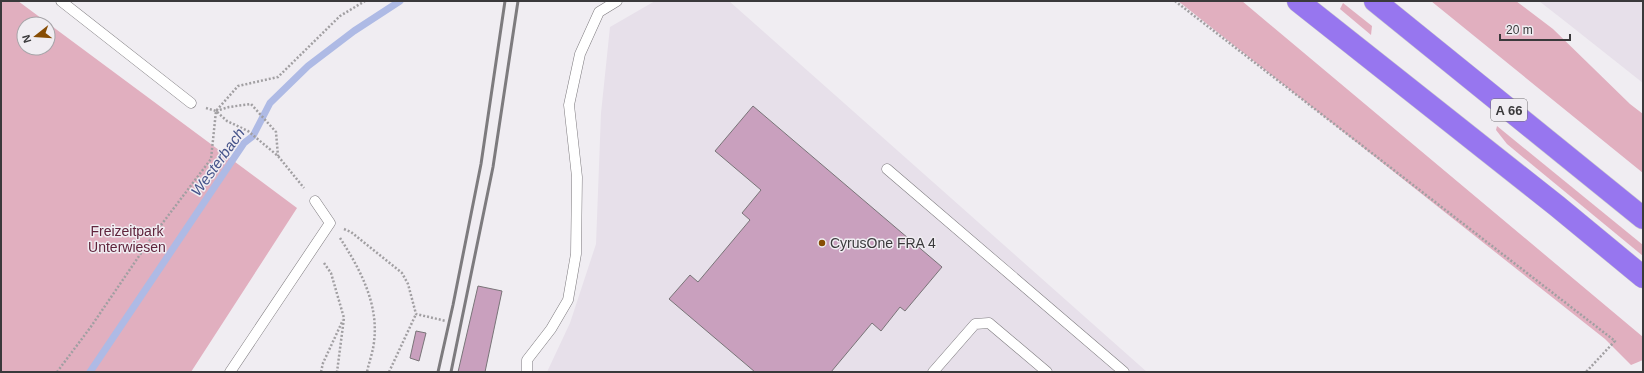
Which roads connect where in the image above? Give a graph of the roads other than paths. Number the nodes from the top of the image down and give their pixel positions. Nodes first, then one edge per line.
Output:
1 (61, 1) edge
2 (617, 1) edge
3 (1298, 1) edge
4 (1375, 1) edge
5 (191, 103) dead end
6 (887, 169) dead end
7 (315, 201) road end
8 (1557, 206) junction
9 (1643, 218) edge
10 (1643, 277) edge
11 (1643, 294) edge
12 (230, 372) edge
13 (527, 372) edge
14 (933, 372) edge
15 (1047, 372) edge
16 (1124, 372) edge

1 - 5 lane
2 - 13 lane
3 - 8 highway
4 - 9 highway, A 66
6 - 16 lane
7 - 12 lane
8 - 10 highway
8 - 11 highway
14 - 15 lane

